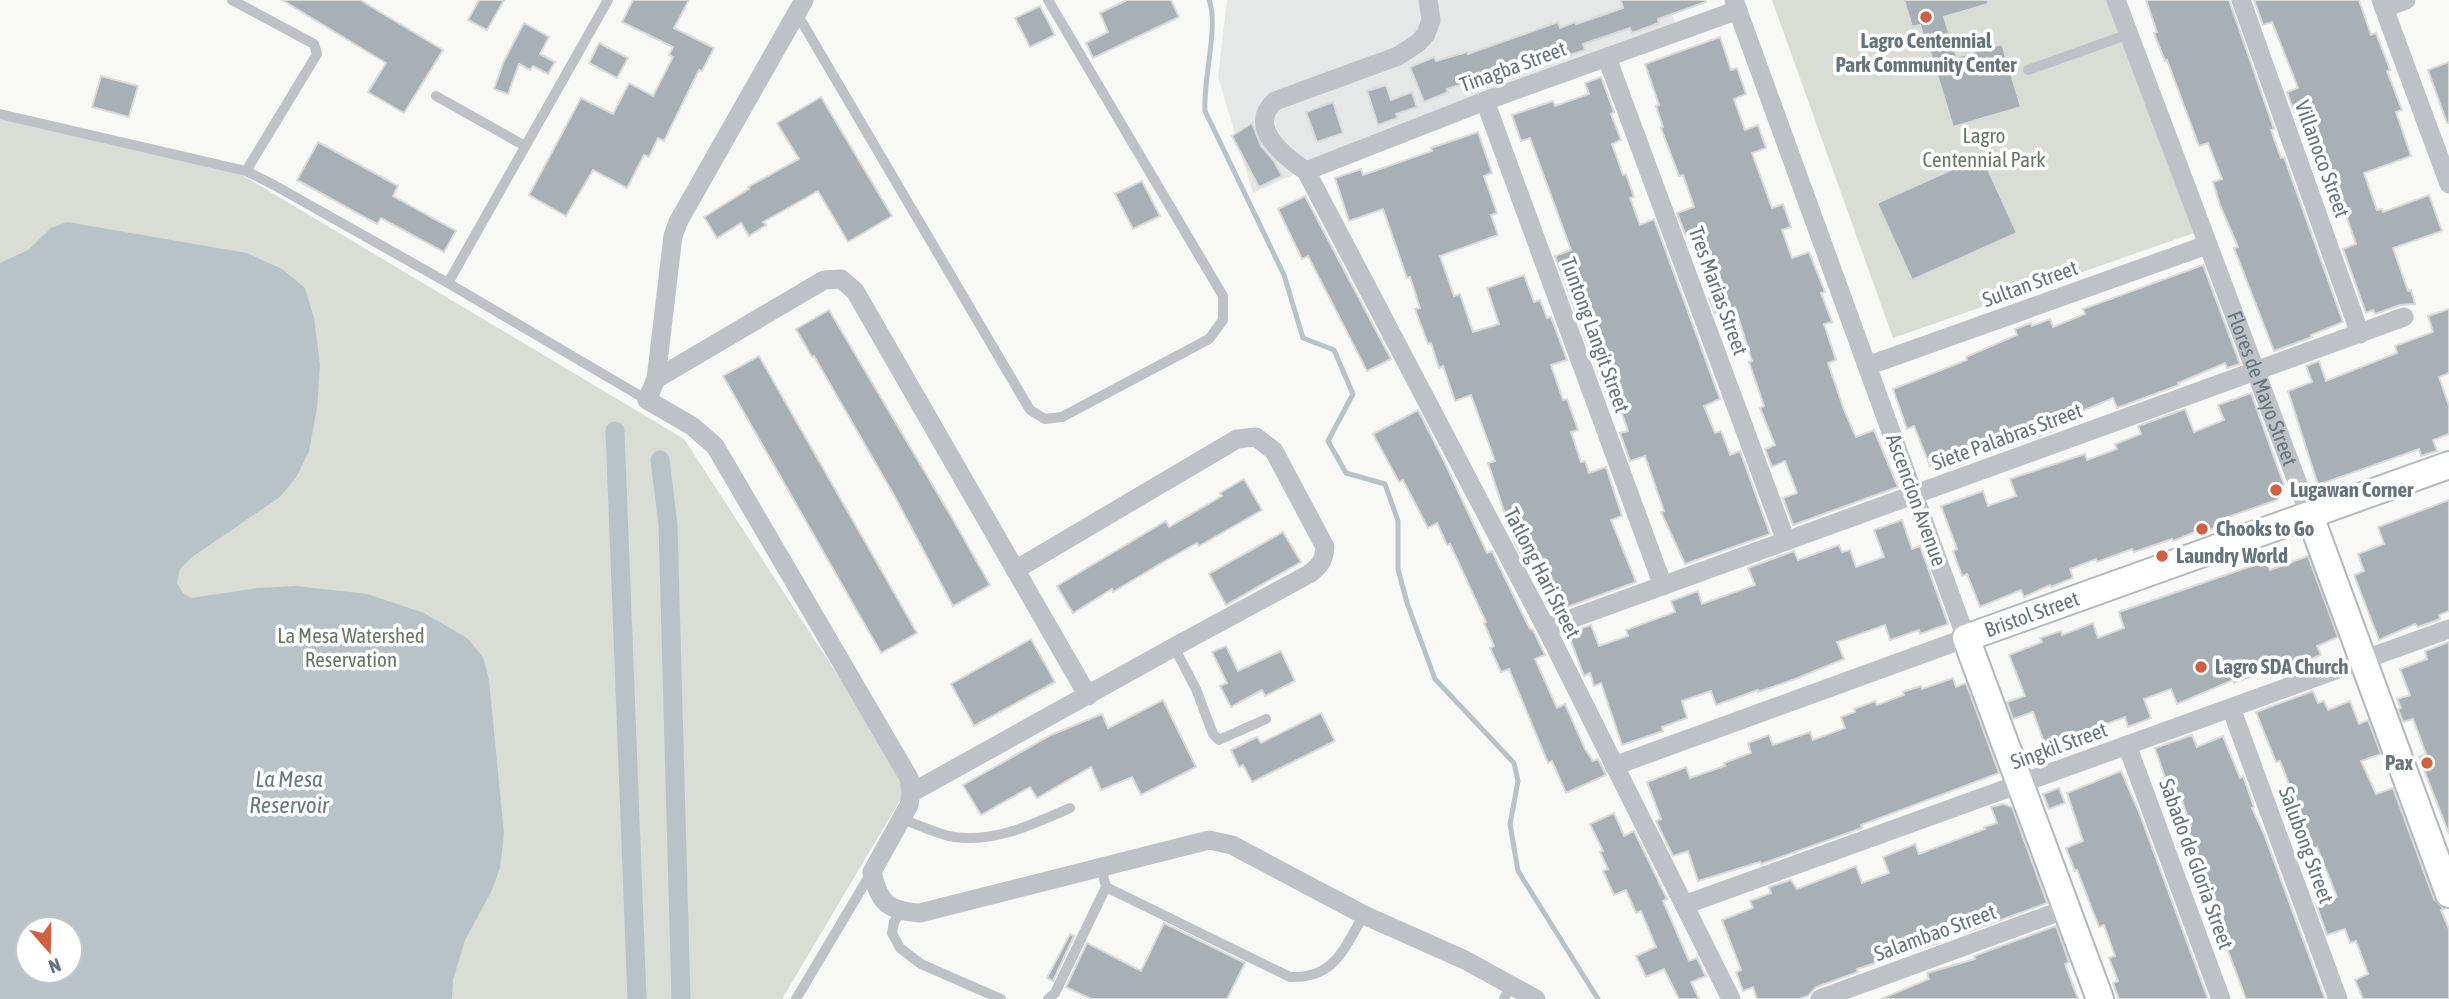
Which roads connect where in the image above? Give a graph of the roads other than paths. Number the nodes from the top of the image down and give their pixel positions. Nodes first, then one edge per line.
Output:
1 (232, 0) edge
2 (608, 0) edge
3 (1048, 0) edge
4 (1428, 0) edge
5 (2116, 0) edge
6 (2241, 0) edge
7 (2406, 0) edge
8 (2383, 4) edge
9 (1736, 5) edge
10 (800, 6) edge
11 (2129, 34) junction
12 (1607, 58) junction
13 (2028, 70) dead end
14 (436, 96) dead end
15 (1485, 101) junction
16 (0, 114) edge
17 (2442, 142) edge
18 (525, 146) junction
19 (246, 171) junction
20 (1306, 172) junction
21 (2449, 184) edge
22 (2207, 245) junction
23 (448, 283) junction
24 (2404, 317) dead end
25 (2360, 334) junction
26 (1867, 366) junction
27 (2255, 372) junction
28 (656, 379) junction
29 (647, 400) junction
30 (2449, 465) edge
31 (1914, 495) junction
32 (2310, 516) junction
33 (1786, 541) junction
34 (1015, 570) junction
35 (1663, 586) junction
36 (1546, 628) junction
37 (2449, 629) edge
38 (1966, 638) junction
39 (1174, 646) junction
40 (2363, 660) junction
41 (1088, 696) junction
42 (2231, 708) junction
43 (1266, 719) dead end
44 (2127, 745) junction
45 (1614, 766) junction
46 (2020, 784) junction
47 (911, 793) junction
48 (1070, 808) dead end
49 (901, 818) junction
50 (1101, 867) junction
51 (872, 872) junction
52 (1106, 887) junction
53 (2449, 894) edge
54 (1684, 905) junction
55 (2066, 909) junction
56 (901, 912) junction
57 (1364, 915) junction
58 (1507, 992) edge
59 (796, 999) edge
60 (1001, 999) edge
61 (1048, 999) edge
62 (1536, 999) edge
63 (1731, 999) edge
64 (1820, 999) edge
65 (2099, 999) edge
66 (2221, 999) edge
67 (2338, 999) edge

1 - 19 lane
2 - 18 lane
3 - 10 lane
4 - 20 street
5 - 11 street, Flores de Mayo Street
6 - 25 street, Villanoco Street
7 - 8 street
8 - 17 street
9 - 12 street, Tinagba Street
9 - 26 street, Ascencion Avenue
10 - 28 street
11 - 13 lane
11 - 22 street, Flores de Mayo Street
12 - 15 street, Tinagba Street
12 - 33 street, Tres Marias Street
14 - 18 lane
15 - 20 street, Tinagba Street
15 - 35 street, Tuntong Langit Street
16 - 19 lane
17 - 21 street
18 - 23 lane
19 - 23 lane
20 - 36 street, Tatlong Hari Street
22 - 26 street, Sultan Street
22 - 27 street, Flores de Mayo Street
23 - 29 lane
24 - 25 street, Siete Palabras Street
25 - 27 street, Siete Palabras Street
26 - 31 street, Ascencion Avenue
27 - 31 street, Siete Palabras Street
27 - 32 street, Flores de Mayo Street
28 - 29 street
28 - 34 street
29 - 47 street
30 - 32 street, Bristol Street
31 - 33 street, Siete Palabras Street
31 - 38 street, Ascencion Avenue
32 - 38 street, Bristol Street
32 - 40 street, Flores de Mayo Street
33 - 35 street, Siete Palabras Street
34 - 39 street
34 - 41 street
35 - 36 street, Siete Palabras Street
36 - 45 street, Tatlong Hari Street
37 - 40 street, Singkil Street
38 - 45 street, Bristol Street
38 - 46 street, Ascencion Avenue
39 - 41 street
39 - 43 lane
40 - 42 street, Singkil Street
40 - 53 street, Flores de Mayo Street
41 - 47 street
42 - 44 street, Singkil Street
42 - 67 street, Salubong Street
44 - 46 street, Singkil Street
44 - 66 street, Sabado de Gloria Street
45 - 54 street, Tatlong Hari Street
46 - 54 street, Singkil Street
46 - 55 street, Ascencion Avenue
47 - 49 street
48 - 49 lane
49 - 51 street
50 - 52 lane
50 - 56 street
50 - 57 street
51 - 56 street
51 - 59 lane
52 - 57 lane
52 - 61 lane
54 - 63 street, Tatlong Hari Street
55 - 64 street, Salambao Street
55 - 65 street, Ascencion Avenue
56 - 60 lane
57 - 58 street
58 - 62 street

